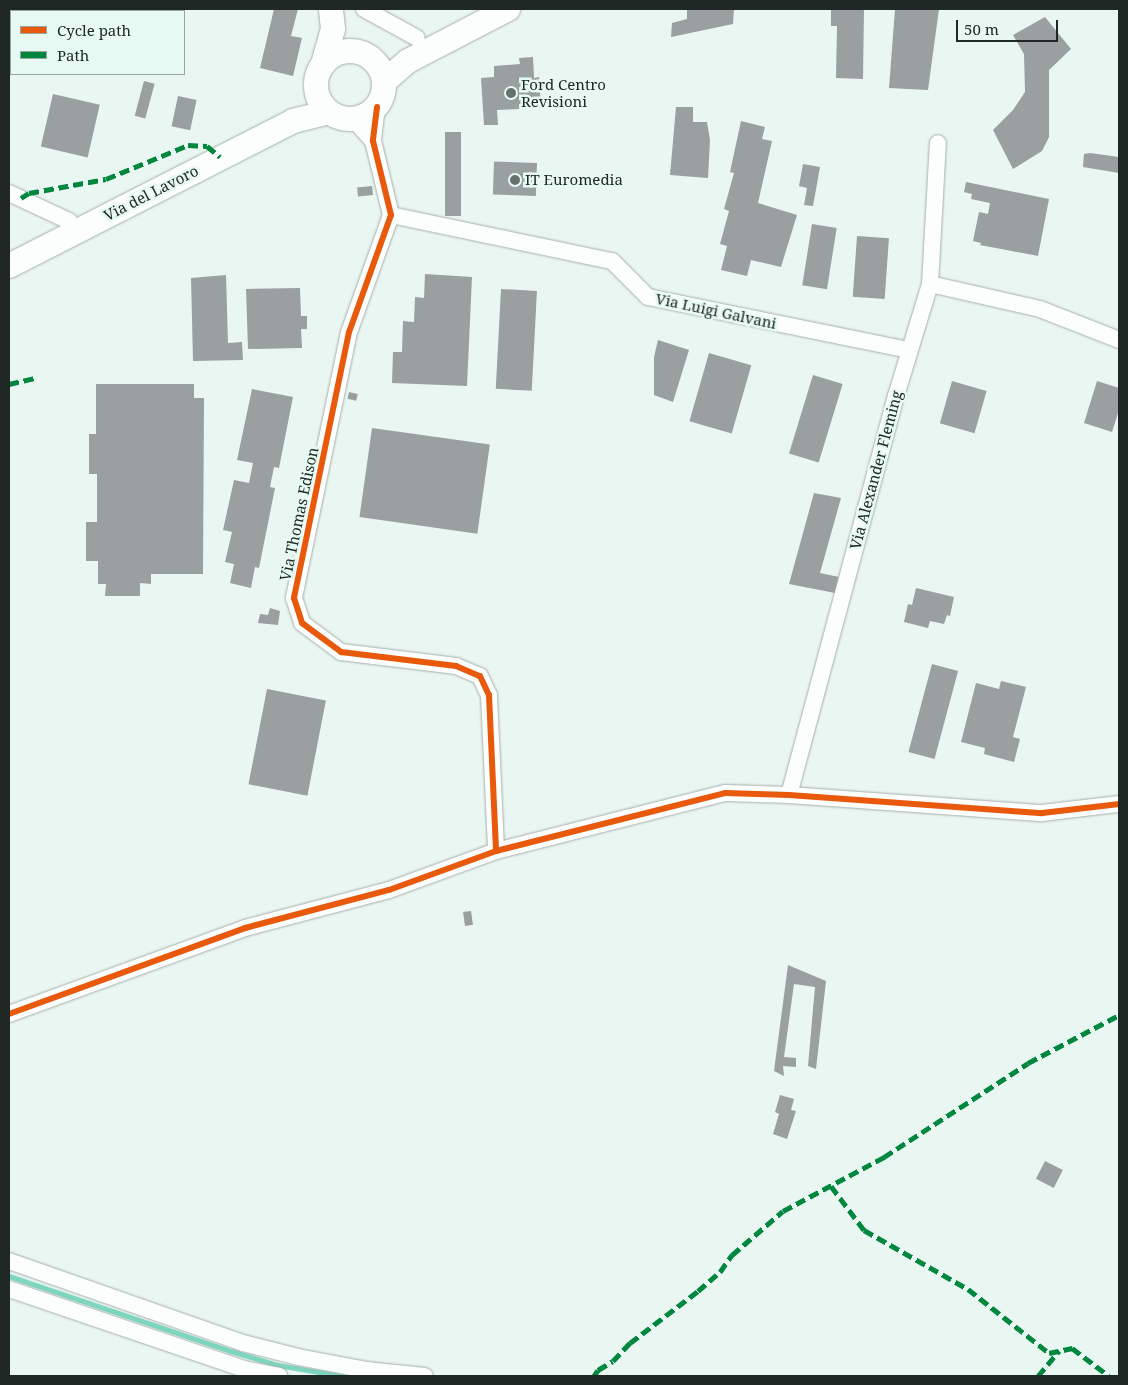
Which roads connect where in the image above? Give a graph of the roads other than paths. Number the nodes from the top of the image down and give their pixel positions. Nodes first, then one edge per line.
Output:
1 (331, 9) edge
2 (338, 9) edge
3 (364, 9) edge
4 (508, 9) edge
5 (417, 38) dead end
6 (323, 64) junction
7 (374, 65) junction
8 (316, 89) junction
9 (377, 107) junction
10 (329, 112) junction
11 (354, 120) junction
12 (293, 121) junction
13 (372, 141) junction
14 (938, 143) dead end
15 (9, 193) edge
16 (391, 215) junction
17 (76, 232) junction
18 (9, 266) edge
19 (930, 284) junction
20 (1119, 340) edge
21 (909, 350) junction
22 (789, 794) junction
23 (1119, 804) edge
24 (496, 851) junction
25 (9, 1014) edge
26 (9, 1261) edge
27 (9, 1289) edge
28 (279, 1376) edge
29 (425, 1376) edge

1 - 6 main road
2 - 7 main road
3 - 5 street
4 - 7 main road
6 - 7 main road
6 - 8 main road
7 - 9 main road
8 - 10 main road
8 - 12 main road
9 - 11 main road
9 - 13 street
10 - 11 main road
10 - 12 main road
11 - 13 street
12 - 17 main road, Via del Lavoro
13 - 16 street
14 - 19 street, Via Alexander Fleming
15 - 17 street
16 - 21 street, Via Luigi Galvani
16 - 24 street, Via Thomas Edison
17 - 18 main road, Via del Lavoro
19 - 20 street
19 - 21 street, Via Alexander Fleming
21 - 22 street, Via Alexander Fleming
22 - 23 street
22 - 24 street
24 - 25 street
26 - 29 street
27 - 28 street

